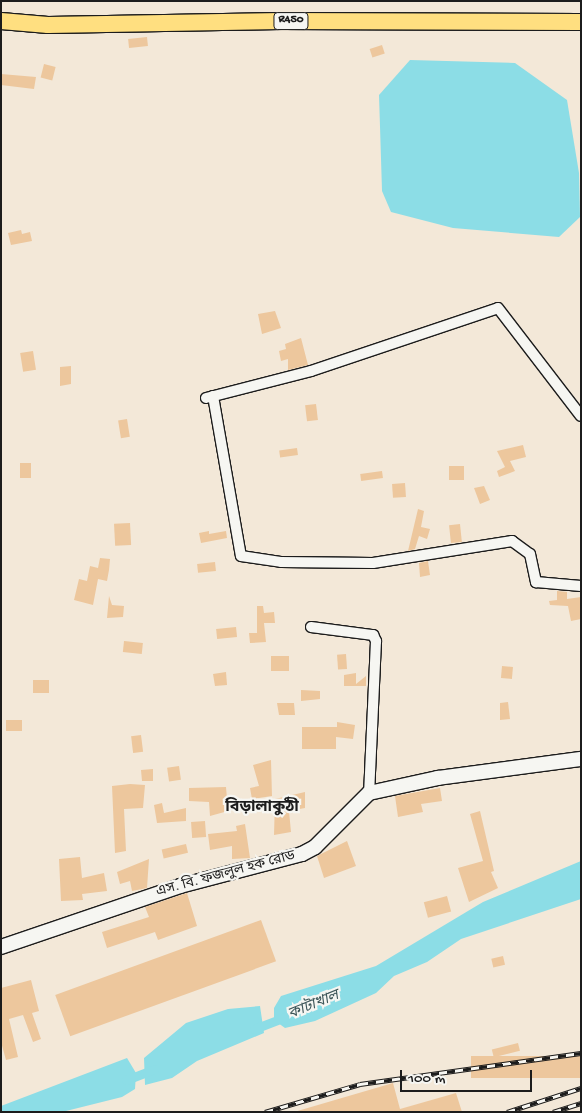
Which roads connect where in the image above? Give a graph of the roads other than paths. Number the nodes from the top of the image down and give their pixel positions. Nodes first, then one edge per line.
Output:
1 (1, 21) edge
2 (581, 22) edge
3 (581, 416) edge
4 (581, 586) edge
5 (311, 627) dead end
6 (581, 758) edge
7 (369, 794) junction
8 (1, 946) edge

1 - 2 main road, R450
3 - 4 street
5 - 7 street
6 - 7 main road
7 - 8 main road, এস. বি. ফজলুল হক রোড

